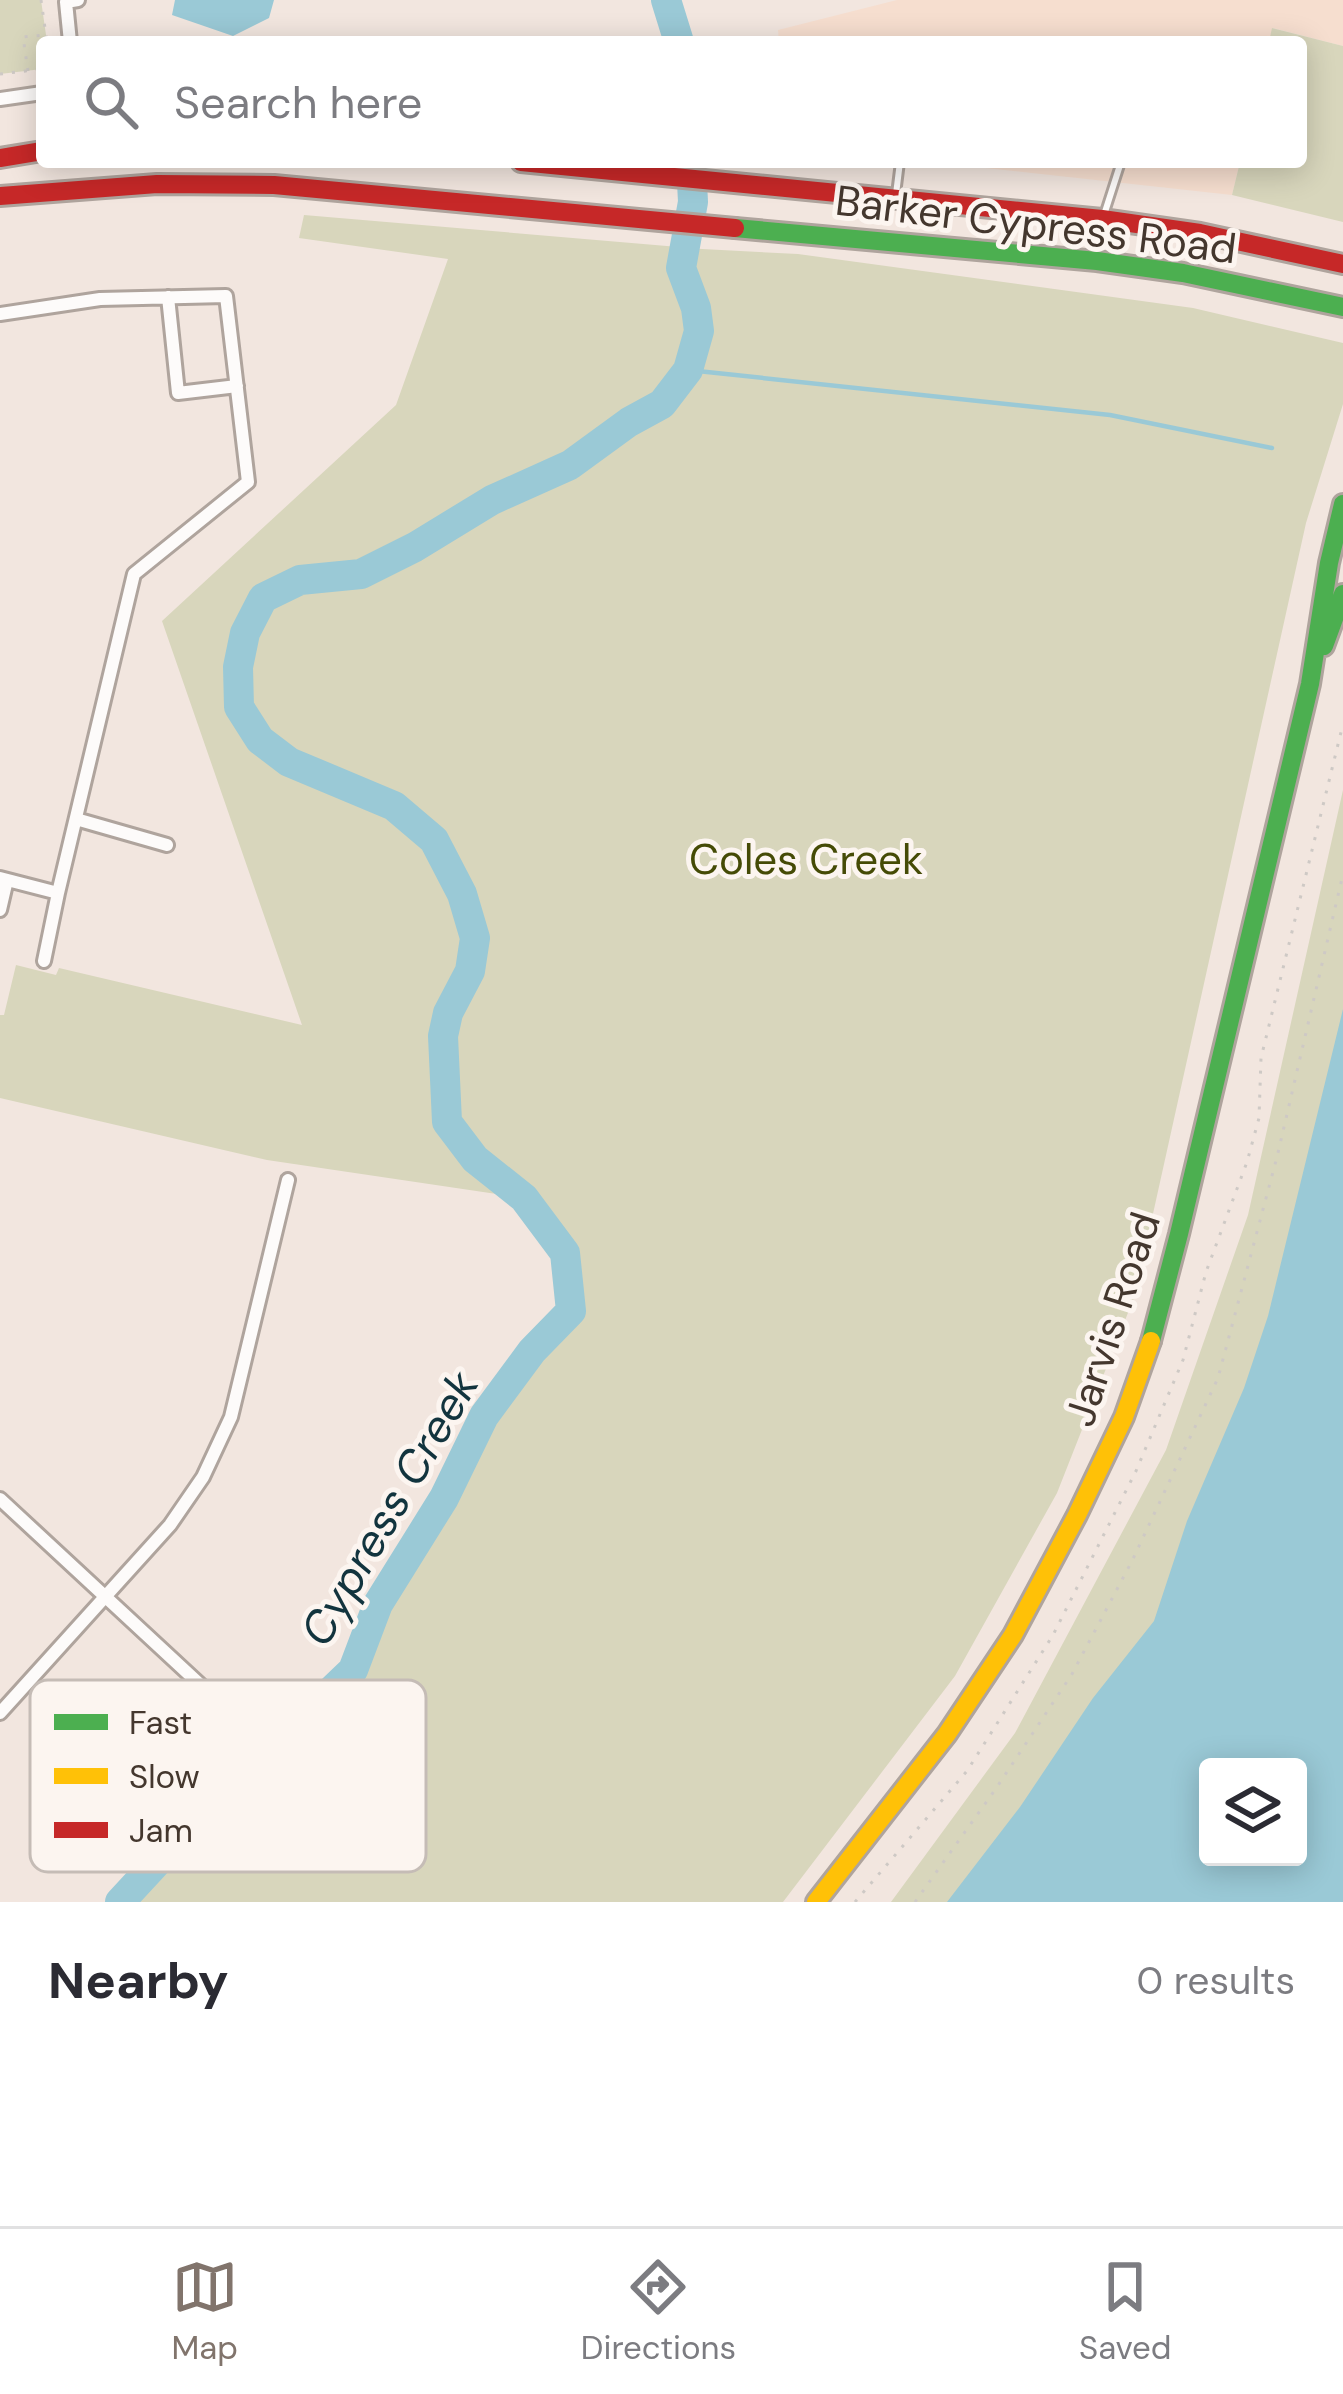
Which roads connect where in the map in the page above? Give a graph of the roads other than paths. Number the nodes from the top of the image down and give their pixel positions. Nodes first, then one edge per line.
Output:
1 (78, 0) edge
2 (69, 36) edge
3 (36, 94) edge
4 (0, 99) edge
5 (36, 153) edge
6 (0, 158) edge
7 (275, 168) edge
8 (588, 168) edge
9 (899, 168) edge
10 (1119, 168) edge
11 (274, 185) junction
12 (0, 196) edge
13 (896, 197) junction
14 (1102, 220) junction
15 (1097, 261) junction
16 (1343, 264) edge
17 (168, 297) junction
18 (1343, 307) edge
19 (0, 314) edge
20 (237, 386) junction
21 (1343, 504) edge
22 (1343, 594) edge
23 (1310, 684) junction
24 (76, 819) junction
25 (167, 845) dead end
26 (4, 879) edge
27 (58, 892) junction
28 (0, 910) edge
29 (44, 961) dead end
30 (288, 1180) dead end
31 (0, 1498) edge
32 (105, 1597) junction
33 (31, 1680) edge
34 (194, 1680) edge
35 (30, 1681) edge
36 (0, 1714) edge
37 (816, 1902) edge

1 - 2 street
3 - 4 street
5 - 6 main road
7 - 11 main road
8 - 13 main road, Barker Cypress Road
9 - 13 lane
10 - 14 lane
11 - 12 main road, Barker Cypress Road
11 - 15 main road, Barker Cypress Road
13 - 14 main road, Barker Cypress Road
14 - 15 main road
14 - 16 main road, Barker Cypress Road
15 - 18 main road, Barker Cypress Road
17 - 19 street
17 - 20 street
17 - 20 street
20 - 24 street
21 - 23 main road, Jarvis Road
22 - 23 main road, Jarvis Road
23 - 37 main road, Jarvis Road
24 - 25 street
24 - 27 street
26 - 27 street
26 - 28 street
27 - 29 street
30 - 32 street
31 - 32 street
32 - 33 street
32 - 34 street
35 - 36 street

